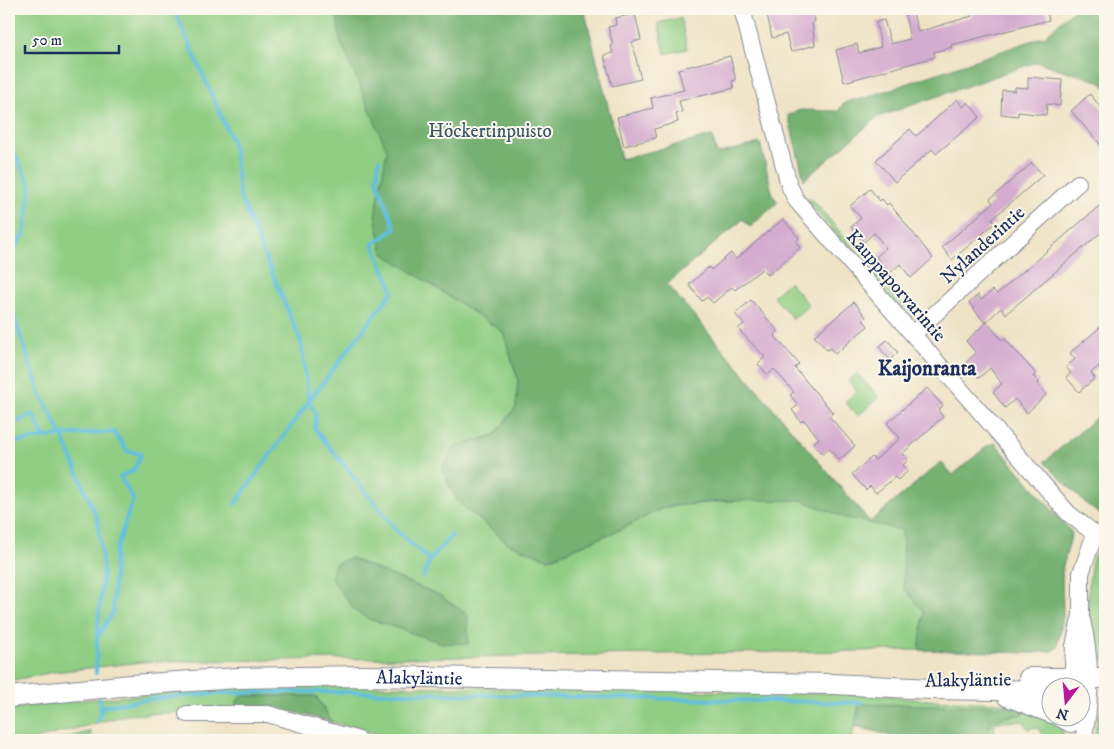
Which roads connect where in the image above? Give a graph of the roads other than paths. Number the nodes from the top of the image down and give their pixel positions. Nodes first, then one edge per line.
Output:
1 (742, 9) edge
2 (1078, 183) dead end
3 (913, 334) junction
4 (1100, 536) edge
5 (1087, 676) edge
6 (1042, 683) edge
7 (832, 684) junction
8 (991, 690) junction
9 (1042, 691) edge
10 (9, 697) edge
11 (1042, 709) edge
12 (187, 714) dead end
13 (1086, 726) edge
14 (359, 740) edge
15 (1083, 740) edge

1 - 3 street, Kauppaporvarintie
2 - 3 street, Nylanderintie
3 - 4 street, Kauppaporvarintie
4 - 5 street
6 - 7 main road, Alakyläntie
7 - 8 main road, Alakyläntie
7 - 10 main road, Alakyläntie
8 - 9 main road, Alakyläntie
8 - 11 main road
12 - 14 street
13 - 15 street

